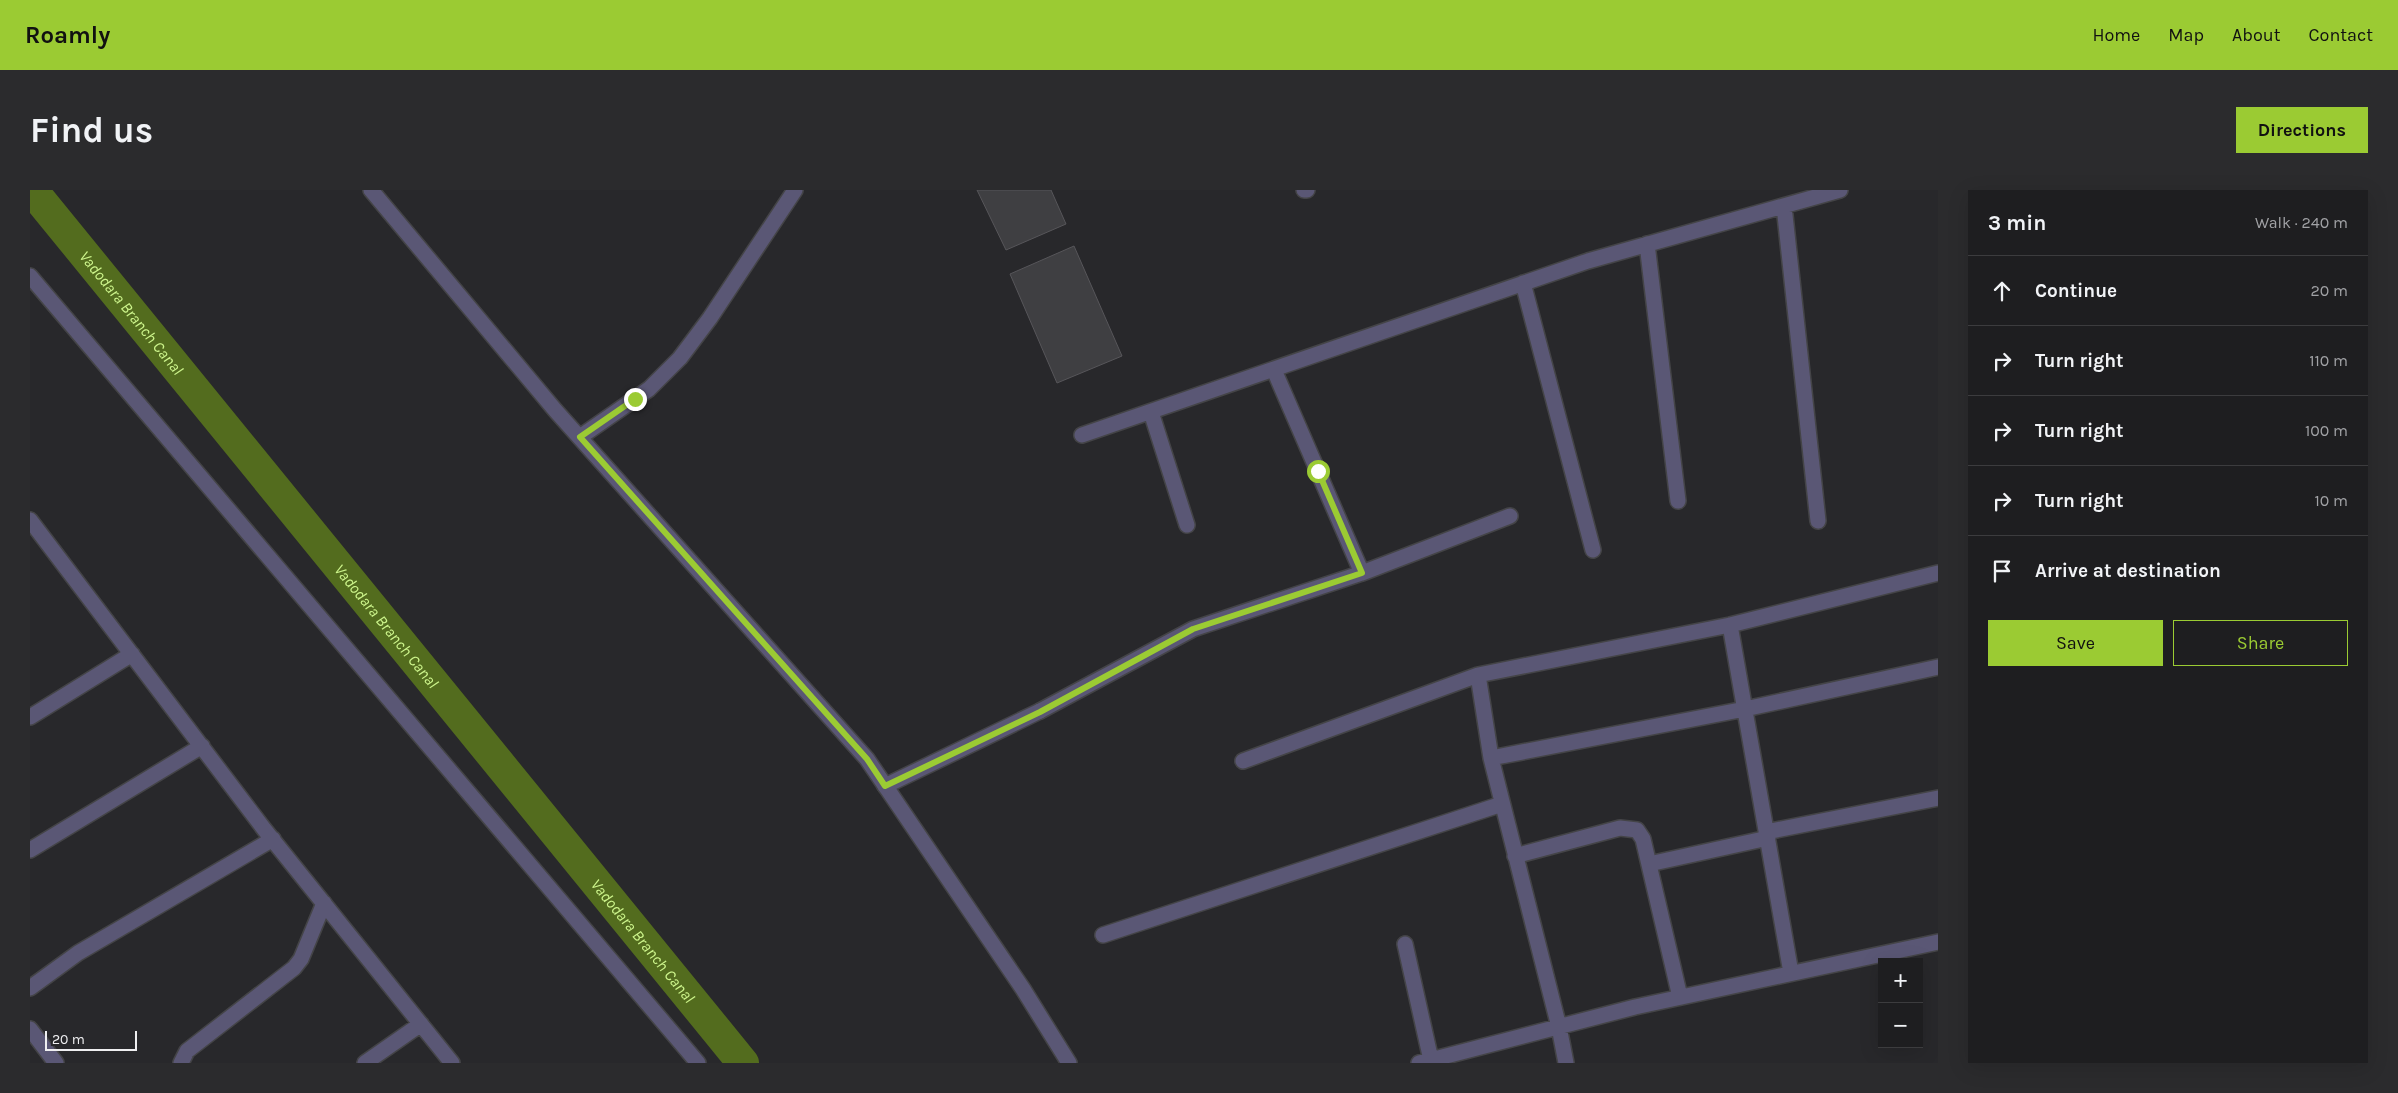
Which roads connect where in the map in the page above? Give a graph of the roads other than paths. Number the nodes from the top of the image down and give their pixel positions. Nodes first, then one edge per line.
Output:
1 (371, 190) edge
2 (795, 190) edge
3 (1840, 190) edge
4 (1784, 206) junction
5 (1647, 244) junction
6 (30, 276) edge
7 (1523, 283) junction
8 (1274, 370) junction
9 (1151, 412) junction
10 (1082, 435) dead end
11 (580, 437) junction
12 (1678, 501) dead end
13 (1510, 516) dead end
14 (30, 520) edge
15 (1818, 521) dead end
16 (1187, 525) dead end
17 (1593, 550) dead end
18 (1362, 573) junction
19 (1938, 574) edge
20 (1730, 624) junction
21 (132, 654) junction
22 (1938, 667) edge
23 (1478, 675) junction
24 (1745, 709) junction
25 (30, 717) edge
26 (202, 746) junction
27 (1490, 758) junction
28 (1243, 761) dead end
29 (885, 786) junction
30 (1938, 798) edge
31 (1502, 804) junction
32 (1767, 835) junction
33 (273, 839) junction
34 (30, 850) edge
35 (1515, 856) junction
36 (1649, 864) junction
37 (324, 903) junction
38 (1103, 935) dead end
39 (1938, 942) edge
40 (1406, 944) dead end
41 (1791, 973) junction
42 (30, 988) edge
43 (1680, 997) junction
44 (421, 1024) junction
45 (1559, 1027) junction
46 (30, 1029) edge
47 (1425, 1062) edge
48 (56, 1063) edge
49 (181, 1063) edge
50 (365, 1063) edge
51 (452, 1063) edge
52 (698, 1063) edge
53 (1069, 1063) edge
54 (1566, 1063) edge

1 - 11 street
2 - 11 street
3 - 4 street
4 - 5 street
4 - 15 street
5 - 7 street
5 - 12 street
6 - 52 street
7 - 8 street
7 - 17 street
8 - 9 street
8 - 18 street
9 - 10 street
9 - 16 street
11 - 29 street
13 - 18 street
14 - 21 street
18 - 29 street
19 - 20 street
20 - 23 street
20 - 24 street
21 - 25 street
21 - 26 street
22 - 24 street
23 - 27 street
23 - 28 street
24 - 27 street
24 - 32 street
26 - 33 street
26 - 34 street
27 - 31 street
29 - 53 street
30 - 32 street
31 - 35 street
31 - 38 street
32 - 36 street
32 - 41 street
33 - 37 street
33 - 42 street
35 - 36 street
35 - 45 street
36 - 43 street
37 - 44 street
37 - 49 street
39 - 41 street
40 - 47 street
41 - 43 street
43 - 45 street
44 - 50 street
44 - 51 street
45 - 47 street
45 - 54 street
46 - 48 street

